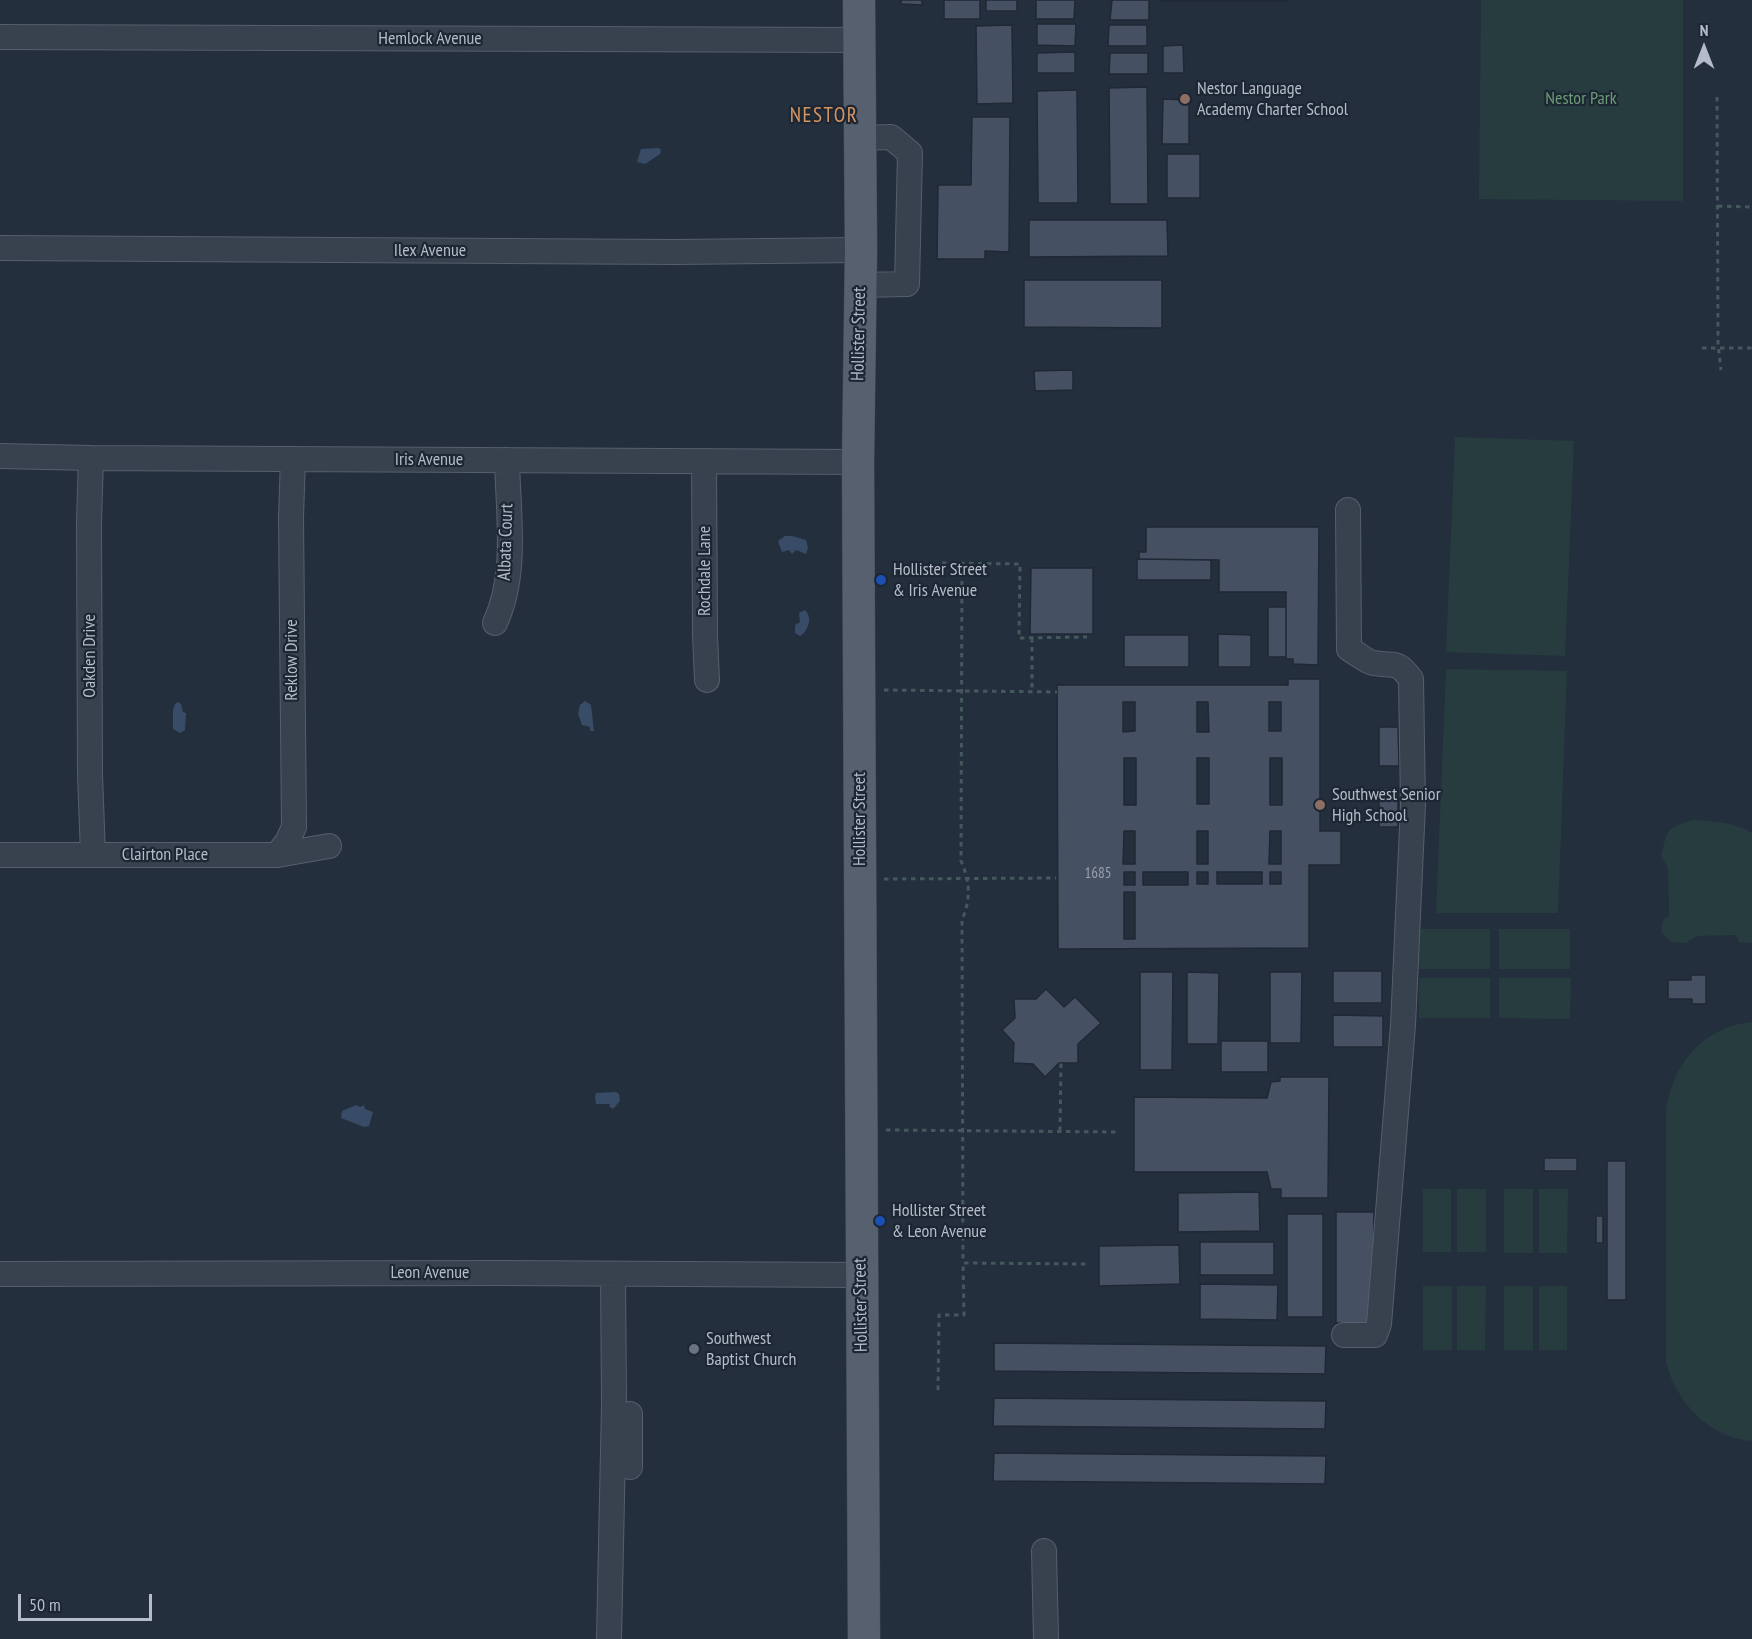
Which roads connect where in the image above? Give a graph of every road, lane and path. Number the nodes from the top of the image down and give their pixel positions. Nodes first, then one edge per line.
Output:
1 (859, 0) edge
2 (0, 37) edge
3 (860, 40) junction
4 (1717, 97) dead end
5 (860, 138) junction
6 (1718, 206) junction
7 (1752, 207) edge
8 (0, 248) edge
9 (861, 250) junction
10 (860, 285) junction
11 (1702, 348) dead end
12 (1720, 348) junction
13 (1752, 348) edge
14 (1721, 370) dead end
15 (0, 456) edge
16 (91, 458) junction
17 (293, 459) junction
18 (507, 460) junction
19 (704, 461) junction
20 (858, 462) junction
21 (1348, 510) dead end
22 (942, 563) dead end
23 (962, 563) junction
24 (495, 623) dead end
25 (1087, 637) dead end
26 (1032, 638) junction
27 (707, 680) dead end
28 (884, 690) dead end
29 (962, 691) junction
30 (1032, 692) junction
31 (1057, 692) dead end
32 (328, 846) dead end
33 (0, 855) edge
34 (93, 855) junction
35 (277, 855) junction
36 (969, 878) junction
37 (1056, 878) dead end
38 (884, 879) dead end
39 (1061, 1063) dead end
40 (885, 1130) dead end
41 (962, 1130) junction
42 (1060, 1131) junction
43 (1118, 1132) dead end
44 (963, 1263) junction
45 (1087, 1264) dead end
46 (0, 1274) edge
47 (621, 1274) junction
48 (860, 1275) junction
49 (1344, 1335) dead end
50 (938, 1390) dead end
51 (630, 1467) dead end
52 (1044, 1551) dead end
53 (609, 1639) edge
54 (864, 1639) edge
55 (1046, 1639) edge

1 - 3 main road, Hollister Street
2 - 3 street, Hemlock Avenue
3 - 5 main road, Hollister Street
4 - 6 path
5 - 9 main road, Hollister Street
5 - 10 street
6 - 7 path
6 - 12 path
8 - 9 street, Ilex Avenue
9 - 10 main road, Hollister Street
10 - 20 main road, Hollister Street
11 - 12 path
12 - 13 path
12 - 14 path
15 - 16 street, Iris Avenue
16 - 17 street, Iris Avenue
16 - 34 street, Oakden Drive
17 - 18 street, Iris Avenue
17 - 35 street, Reklow Drive
18 - 19 street, Iris Avenue
18 - 24 street, Albata Court
19 - 20 street, Iris Avenue
19 - 27 street, Rochdale Lane
20 - 48 main road, Hollister Street
21 - 49 street
22 - 23 path
23 - 26 path
23 - 29 path
25 - 26 path
26 - 30 path
28 - 29 path
29 - 30 path
29 - 36 path
30 - 31 path
32 - 35 street, Clairton Place
33 - 34 street, Clairton Place
34 - 35 street, Clairton Place
36 - 37 path
36 - 38 path
36 - 41 path
39 - 42 path
40 - 41 path
41 - 42 path
41 - 44 path
42 - 43 path
44 - 45 path
44 - 50 path
46 - 47 street, Leon Avenue
47 - 48 street, Leon Avenue
47 - 51 street
47 - 53 street
48 - 54 main road, Hollister Street
52 - 55 street

